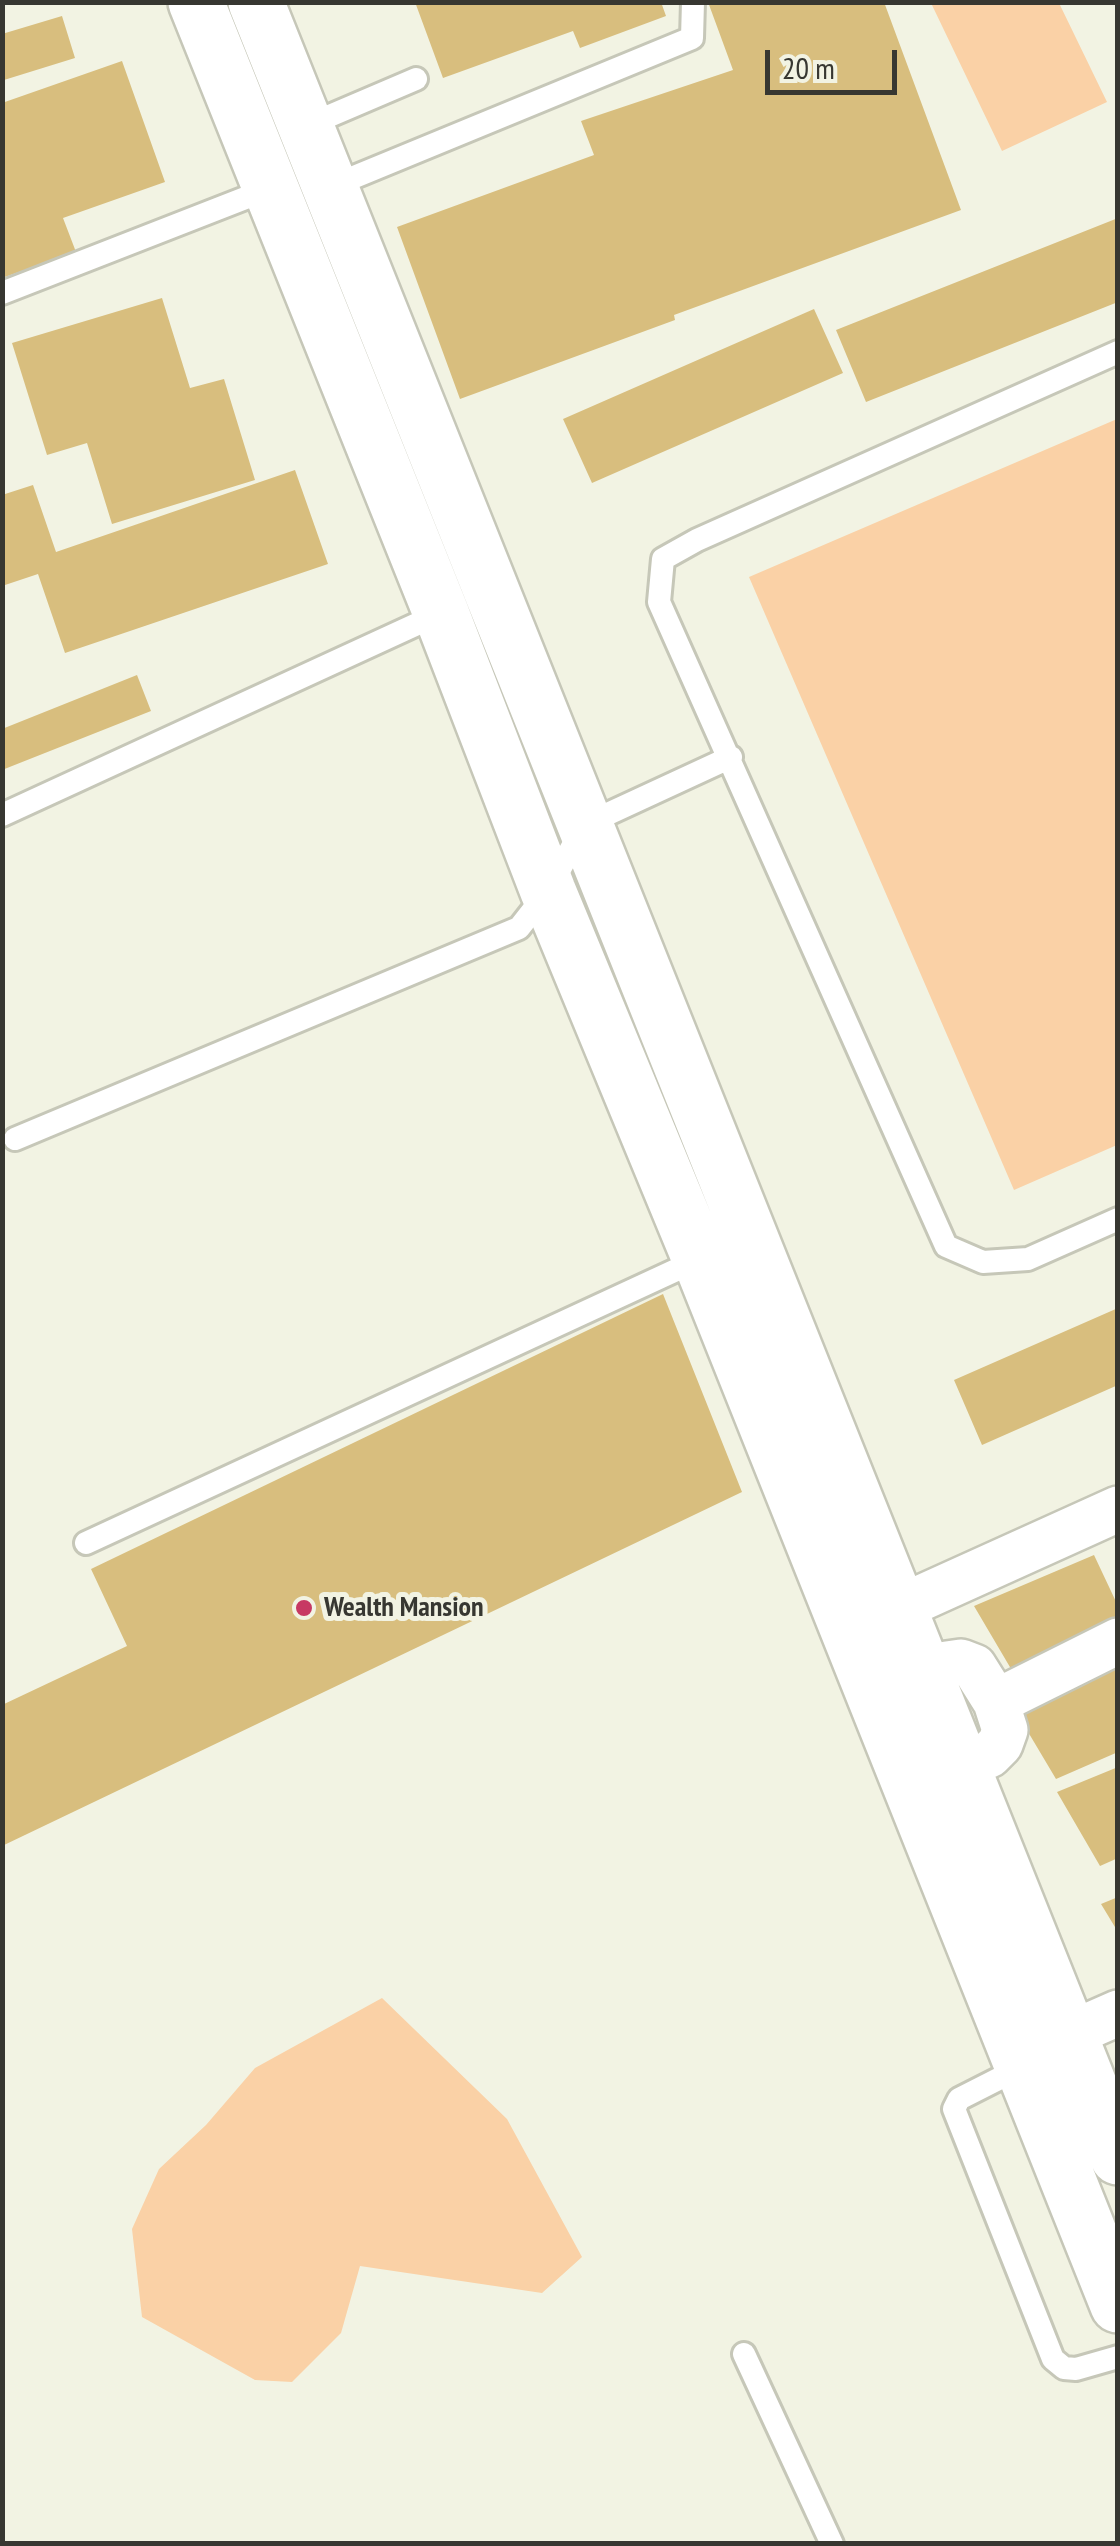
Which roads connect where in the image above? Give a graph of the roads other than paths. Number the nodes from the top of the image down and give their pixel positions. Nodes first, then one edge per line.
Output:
1 (196, 2) edge
2 (256, 2) edge
3 (693, 2) edge
4 (416, 79) dead end
5 (306, 126) junction
6 (330, 187) junction
7 (271, 188) junction
8 (2, 292) edge
9 (1118, 352) edge
10 (441, 613) junction
11 (731, 757) junction
12 (2, 815) edge
13 (584, 825) junction
14 (548, 891) junction
15 (14, 1138) dead end
16 (1118, 1220) edge
17 (700, 1260) junction
18 (1118, 1509) edge
19 (86, 1543) dead end
20 (898, 1608) junction
21 (848, 1632) junction
22 (1118, 1642) edge
23 (924, 1673) junction
24 (996, 1702) junction
25 (961, 1765) junction
26 (1118, 2013) edge
27 (1068, 2035) junction
28 (1022, 2067) junction
29 (1118, 2157) edge
30 (1118, 2305) edge
31 (744, 2354) dead end
32 (1118, 2356) edge
33 (832, 2544) edge

1 - 7 street
2 - 5 street
3 - 6 lane
4 - 5 lane
5 - 6 street
6 - 13 street
7 - 8 lane
7 - 10 street
9 - 11 lane
10 - 12 lane
10 - 14 street
11 - 13 lane
11 - 16 lane
13 - 14 lane
13 - 20 street
14 - 15 lane
14 - 17 street
17 - 19 lane
17 - 21 street
18 - 20 street
20 - 21 street
20 - 23 street
21 - 28 street
22 - 24 street
23 - 24 street
23 - 25 street
24 - 25 street
25 - 27 street
26 - 27 street
27 - 29 street
28 - 30 street
28 - 32 lane
31 - 33 lane

